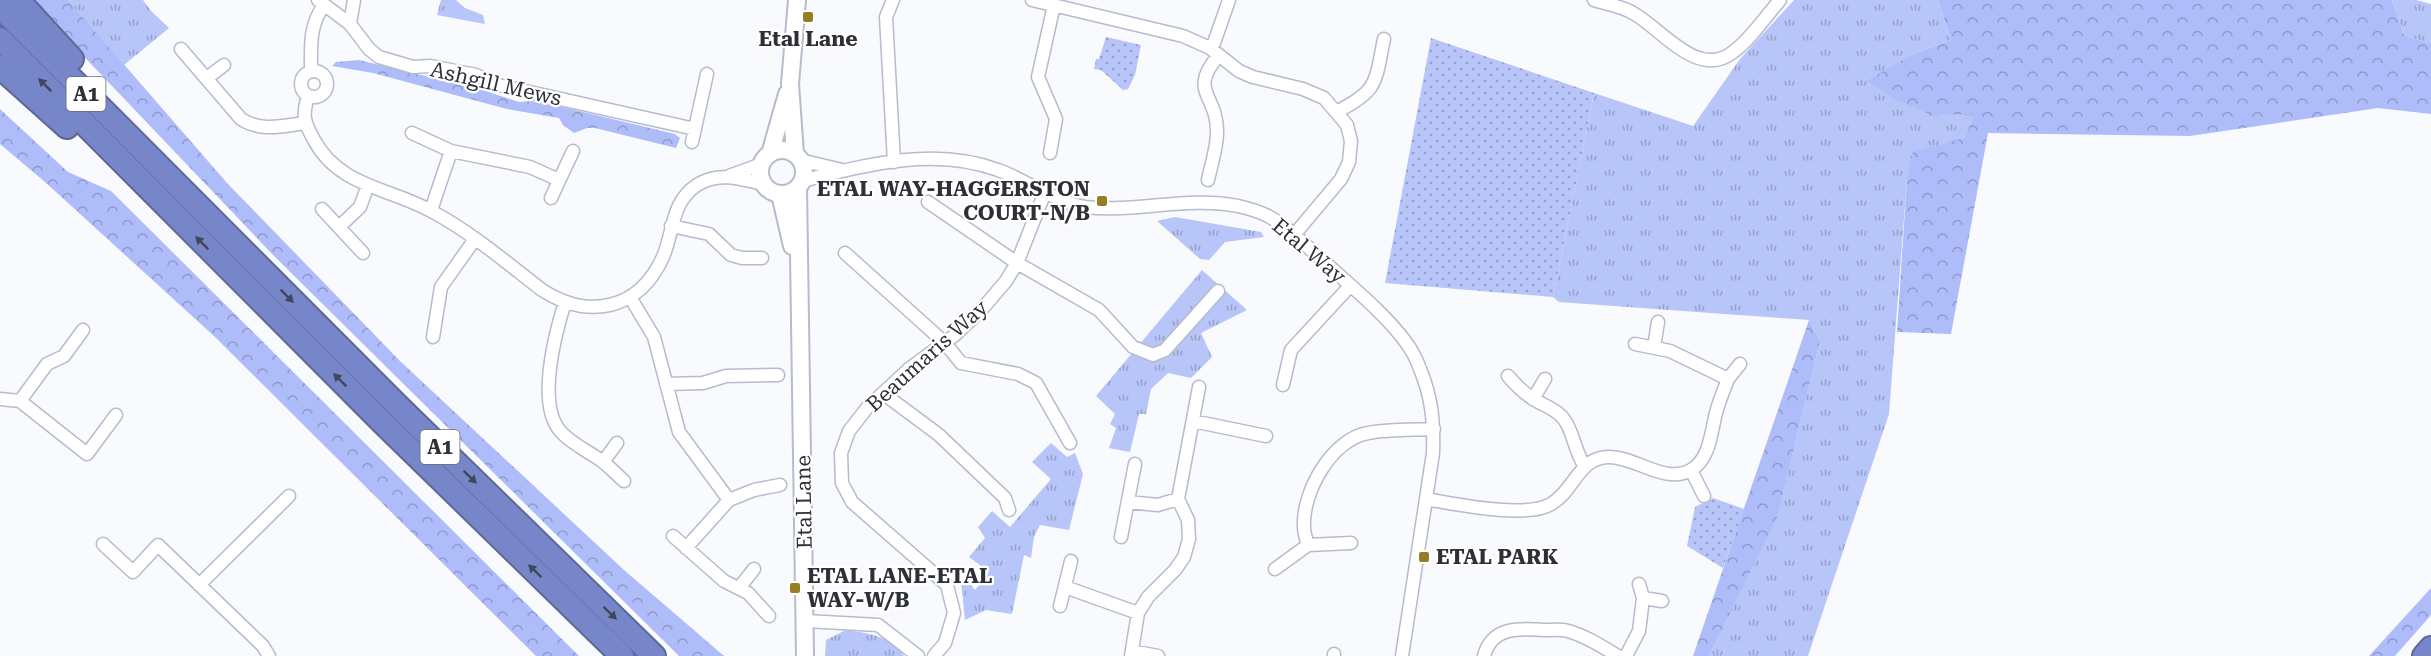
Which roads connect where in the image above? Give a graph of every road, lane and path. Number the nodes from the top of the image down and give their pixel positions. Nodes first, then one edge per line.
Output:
1 (18, 0) edge
2 (353, 0) edge
3 (797, 0) edge
4 (893, 0) edge
5 (1032, 0) edge
6 (1229, 0) edge
7 (1594, 0) edge
8 (1780, 0) edge
9 (321, 2) edge
10 (1054, 5) junction
11 (0, 7) edge
12 (350, 24) junction
13 (0, 39) edge
14 (1384, 39) dead end
15 (182, 49) dead end
16 (1214, 51) junction
17 (224, 65) dead end
18 (0, 67) edge
19 (311, 71) junction
20 (707, 74) dead end
21 (207, 78) junction
22 (790, 84) junction
23 (308, 96) junction
24 (1338, 111) junction
25 (305, 123) junction
26 (695, 129) junction
27 (412, 133) dead end
28 (692, 142) dead end
29 (451, 151) junction
30 (573, 151) dead end
31 (1050, 153) dead end
32 (798, 157) junction
33 (766, 159) junction
34 (894, 162) junction
35 (843, 170) junction
36 (728, 176) junction
37 (559, 180) junction
38 (1208, 180) dead end
39 (171, 181) junction
40 (764, 184) junction
41 (800, 184) junction
42 (368, 185) junction
43 (1045, 192) junction
44 (780, 194) junction
45 (551, 198) dead end
46 (160, 201) junction
47 (928, 202) dead end
48 (322, 209) dead end
49 (431, 210) junction
50 (671, 226) junction
51 (339, 227) junction
52 (1294, 235) junction
53 (475, 239) junction
54 (363, 253) dead end
55 (845, 253) dead end
56 (762, 258) dead end
57 (1017, 263) junction
58 (799, 276) junction
59 (1350, 286) junction
60 (1218, 291) dead end
61 (630, 297) junction
62 (565, 302) junction
63 (1658, 322) dead end
64 (83, 330) dead end
65 (433, 337) dead end
66 (945, 343) junction
67 (1635, 344) dead end
68 (1654, 347) junction
69 (1740, 364) dead end
70 (778, 375) dead end
71 (1508, 376) dead end
72 (1545, 379) dead end
73 (1728, 379) junction
74 (666, 384) junction
75 (1283, 385) dead end
76 (1199, 387) dead end
77 (884, 394) junction
78 (0, 399) edge
79 (1533, 399) junction
80 (20, 401) junction
81 (116, 415) dead end
82 (1192, 421) junction
83 (1434, 429) junction
84 (1266, 436) dead end
85 (617, 443) dead end
86 (1070, 443) dead end
87 (603, 462) junction
88 (1135, 464) dead end
89 (1584, 465) junction
90 (1691, 470) junction
91 (624, 481) dead end
92 (780, 485) dead end
93 (289, 496) dead end
94 (1704, 496) dead end
95 (1426, 499) junction
96 (729, 500) junction
97 (1178, 500) junction
98 (1128, 502) junction
99 (1010, 510) dead end
100 (673, 536) dead end
101 (1121, 537) dead end
102 (1352, 543) dead end
103 (103, 544) dead end
104 (1308, 545) junction
105 (686, 548) junction
106 (1071, 561) dead end
107 (1275, 568) dead end
108 (754, 569) dead end
109 (1639, 584) dead end
110 (199, 585) junction
111 (1065, 587) junction
112 (739, 588) junction
113 (1643, 598) junction
114 (1662, 601) dead end
115 (1060, 606) dead end
116 (1138, 613) junction
117 (769, 616) dead end
118 (806, 621) junction
119 (2431, 648) edge
120 (1131, 653) edge
121 (269, 656) edge
122 (622, 656) edge
123 (654, 656) edge
124 (805, 656) edge
125 (918, 656) edge
126 (934, 656) edge
127 (1158, 656) edge
128 (1402, 656) edge
129 (1484, 656) edge
130 (1618, 656) edge
131 (1626, 656) edge
132 (2424, 656) edge

1 - 39 highway
2 - 12 street
3 - 22 street
4 - 34 street
5 - 10 street
6 - 16 street
7 - 8 street
9 - 12 street, Ashgill Mews
9 - 19 street
10 - 16 street
10 - 31 street
11 - 39 highway, A1
12 - 26 street, Ashgill Mews
46 -> 13 highway, A1
14 - 24 street
15 - 21 street
16 - 24 street
16 - 38 street
17 - 21 street
18 - 46 highway
19 - 23 street
19 - 23 street
20 - 26 street
21 - 25 street
22 - 32 street
22 - 33 street
23 - 25 street
24 - 52 street
25 - 42 street
26 - 28 street
27 - 29 street
29 - 37 street
29 - 49 street
30 - 37 street
32 - 33 street
32 - 35 street, Etal Way
32 - 41 street
33 - 36 street
33 - 40 street
34 - 35 street, Etal Way
34 - 43 street, Etal Way
35 - 41 street, Etal Way
36 - 40 street
36 - 50 street
37 - 45 street
39 -> 123 highway, A1
40 - 44 street
41 - 44 street
41 - 58 street, Etal Lane
42 - 49 street
42 - 51 street
43 - 52 street, Etal Way
43 - 57 street, Beaumaris Way
44 - 58 street, Etal Lane
122 -> 46 highway, A1
47 - 57 street
48 - 51 street
49 - 53 street
50 - 56 street
50 - 61 street
51 - 54 street
52 - 59 street, Etal Way
53 - 62 street
53 - 65 street
55 - 66 street
57 - 60 street
57 - 66 street, Beaumaris Way
58 - 118 street, Etal Lane
59 - 75 street
59 - 83 street, Etal Way
61 - 62 street
61 - 74 street
62 - 87 street
63 - 68 street
64 - 80 street
66 - 77 street, Beaumaris Way
66 - 86 street
67 - 68 street
68 - 73 street
69 - 73 street
70 - 74 street
71 - 79 street
72 - 79 street
73 - 90 street
74 - 96 street
76 - 82 street
77 - 99 street
77 - 126 street, Beaumaris Way
78 - 80 street
79 - 89 street
80 - 81 street
82 - 84 street
82 - 97 street
83 - 95 street, Etal Way
83 - 104 street
85 - 87 street
87 - 91 street
88 - 98 street
89 - 90 street
89 - 95 street
90 - 94 street
92 - 96 street
93 - 110 street
95 - 128 street, Etal Way
96 - 105 street
97 - 98 street
97 - 116 street
98 - 101 street
100 - 105 street
102 - 104 street
103 - 110 street
104 - 107 street
105 - 112 street
106 - 111 street
108 - 112 street
109 - 113 street
110 - 121 street
111 - 115 street
111 - 116 street
112 - 117 street
113 - 114 street
113 - 131 street
116 - 120 street
118 - 124 street, Etal Lane
118 - 125 street
119 - 132 highway
120 - 127 street
129 - 130 street

